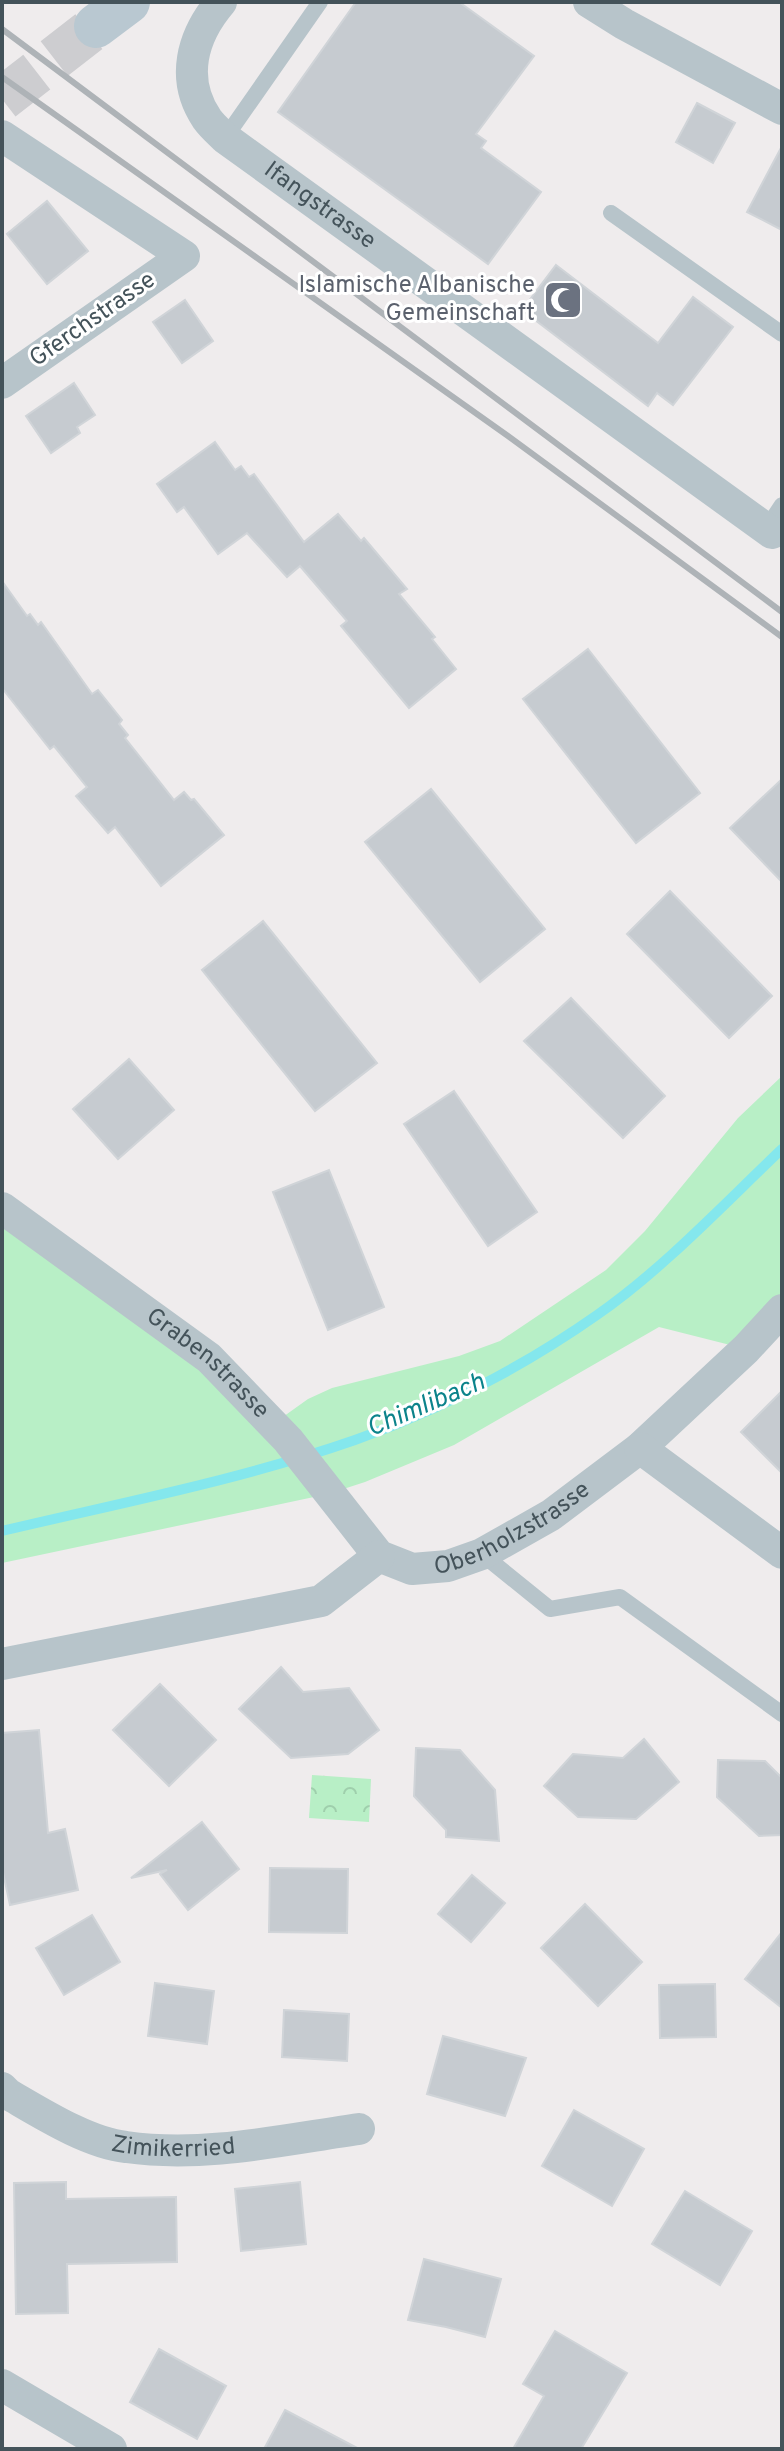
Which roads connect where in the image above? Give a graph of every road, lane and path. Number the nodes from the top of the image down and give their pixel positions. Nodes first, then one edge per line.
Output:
1 (221, 2) edge
2 (320, 2) edge
3 (589, 2) edge
4 (782, 109) edge
5 (2, 136) edge
6 (225, 138) junction
7 (611, 213) dead end
8 (782, 334) edge
9 (2, 383) edge
10 (775, 528) edge
11 (2, 1208) edge
12 (782, 1310) edge
13 (640, 1448) junction
14 (782, 1553) edge
15 (482, 1554) junction
16 (379, 1556) junction
17 (2, 1664) edge
18 (782, 1714) edge
19 (2, 2088) edge
20 (359, 2129) dead end
21 (2, 2385) edge
22 (111, 2449) edge

1 - 6 street, Ifangstrasse
2 - 6 lane
3 - 4 street
5 - 9 street, Gferchstrasse
6 - 10 street, Ifangstrasse
7 - 8 lane
11 - 16 street, Grabenstrasse
12 - 13 street, Oberholzstrasse
13 - 14 street
13 - 15 street, Oberholzstrasse
15 - 16 street, Oberholzstrasse
15 - 18 lane
16 - 17 street
19 - 20 street, Zimikerried
21 - 22 street

